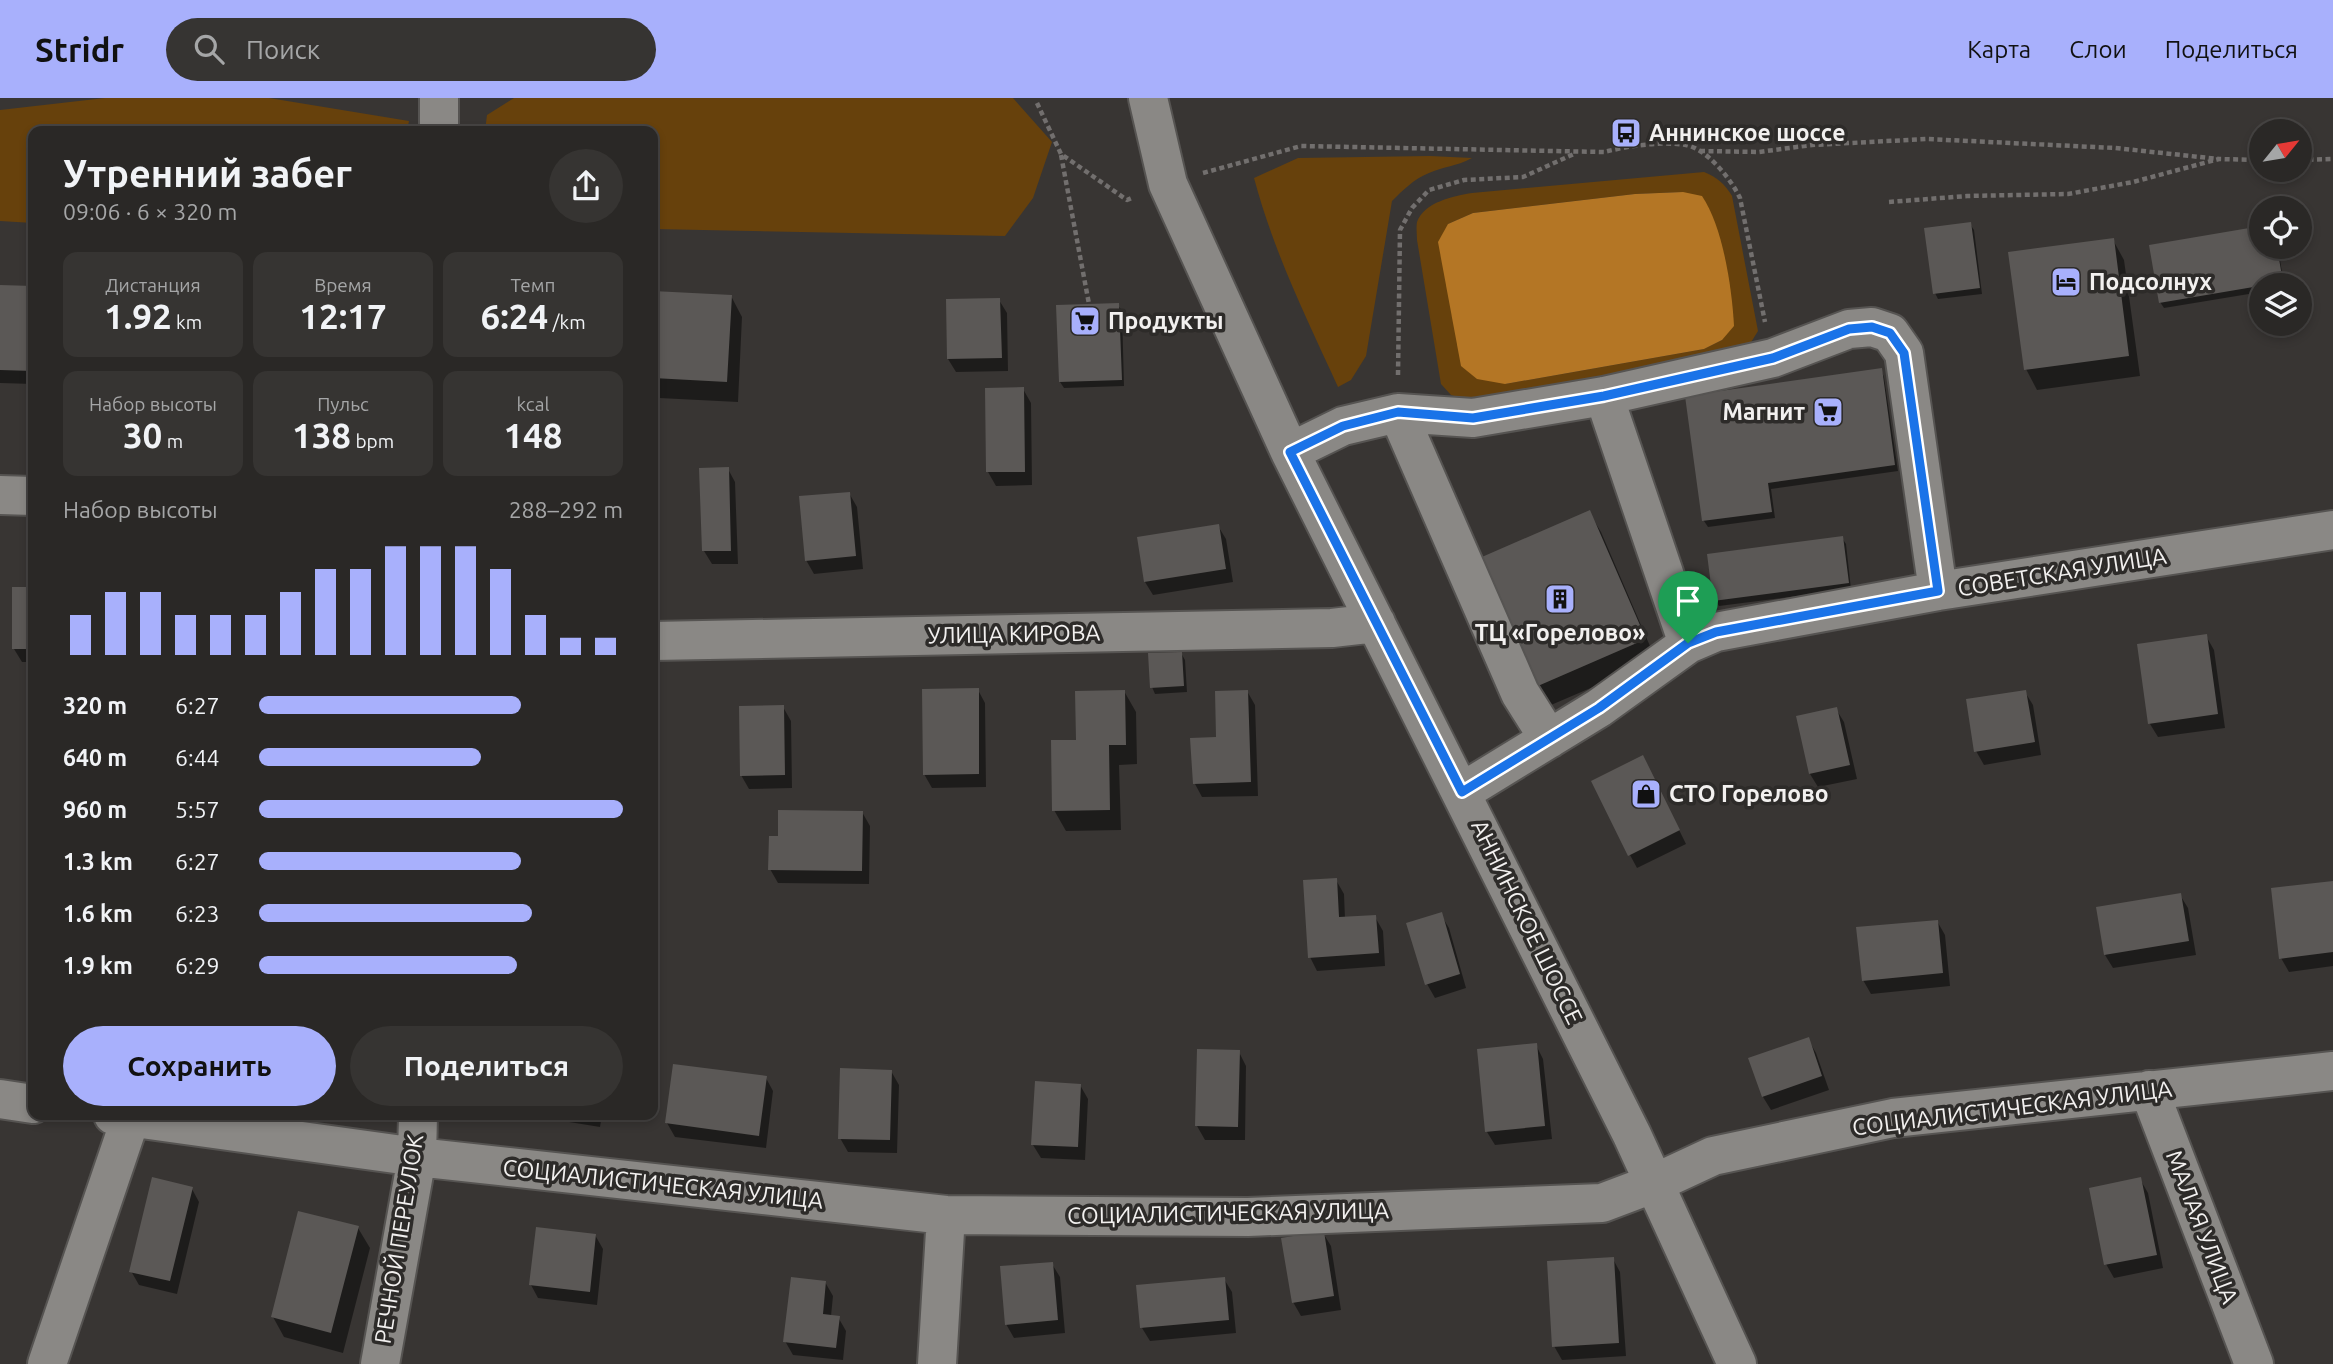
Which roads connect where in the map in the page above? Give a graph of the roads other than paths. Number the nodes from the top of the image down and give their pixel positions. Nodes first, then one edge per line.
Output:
1 (439, 98) edge
2 (1148, 98) edge
3 (439, 126) edge
4 (1604, 396) junction
5 (1398, 412) junction
6 (1290, 452) junction
7 (0, 495) edge
8 (28, 496) edge
9 (2333, 530) edge
10 (1938, 591) junction
11 (1376, 624) junction
12 (658, 641) edge
13 (1688, 643) junction
14 (1549, 739) junction
15 (1462, 792) junction
16 (2333, 1071) edge
17 (2149, 1090) junction
18 (0, 1099) edge
19 (28, 1103) edge
20 (121, 1120) edge
21 (151, 1120) edge
22 (418, 1120) edge
23 (417, 1157) junction
24 (1656, 1183) junction
25 (946, 1215) junction
26 (47, 1364) edge
27 (380, 1364) edge
28 (937, 1364) edge
29 (1737, 1364) edge
30 (2254, 1364) edge

1 - 3 street
2 - 6 street, АННИНСКОЕ ШОССЕ
4 - 5 street
4 - 10 street
4 - 13 street
5 - 6 street
5 - 14 street
6 - 11 street, АННИНСКОЕ ШОССЕ
7 - 8 street
9 - 10 street, СОВЕТСКАЯ УЛИЦА
10 - 13 street, СОВЕТСКАЯ УЛИЦА
11 - 12 street, УЛИЦА КИРОВА
11 - 15 street, АННИНСКОЕ ШОССЕ
13 - 14 street, СОВЕТСКАЯ УЛИЦА
14 - 15 street, СОВЕТСКАЯ УЛИЦА
15 - 24 street, АННИНСКОЕ ШОССЕ
16 - 17 street, СОЦИАЛИСТИЧЕСКАЯ УЛИЦА
17 - 24 street, СОЦИАЛИСТИЧЕСКАЯ УЛИЦА
17 - 30 street, МАЛАЯ УЛИЦА
18 - 19 street
20 - 26 street
21 - 23 street, СОЦИАЛИСТИЧЕСКАЯ УЛИЦА
22 - 23 street, РЕЧНОЙ ПЕРЕУЛОК
23 - 25 street, СОЦИАЛИСТИЧЕСКАЯ УЛИЦА
23 - 27 street, РЕЧНОЙ ПЕРЕУЛОК
24 - 25 street, СОЦИАЛИСТИЧЕСКАЯ УЛИЦА
24 - 29 street, АННИНСКОЕ ШОССЕ
25 - 28 street

